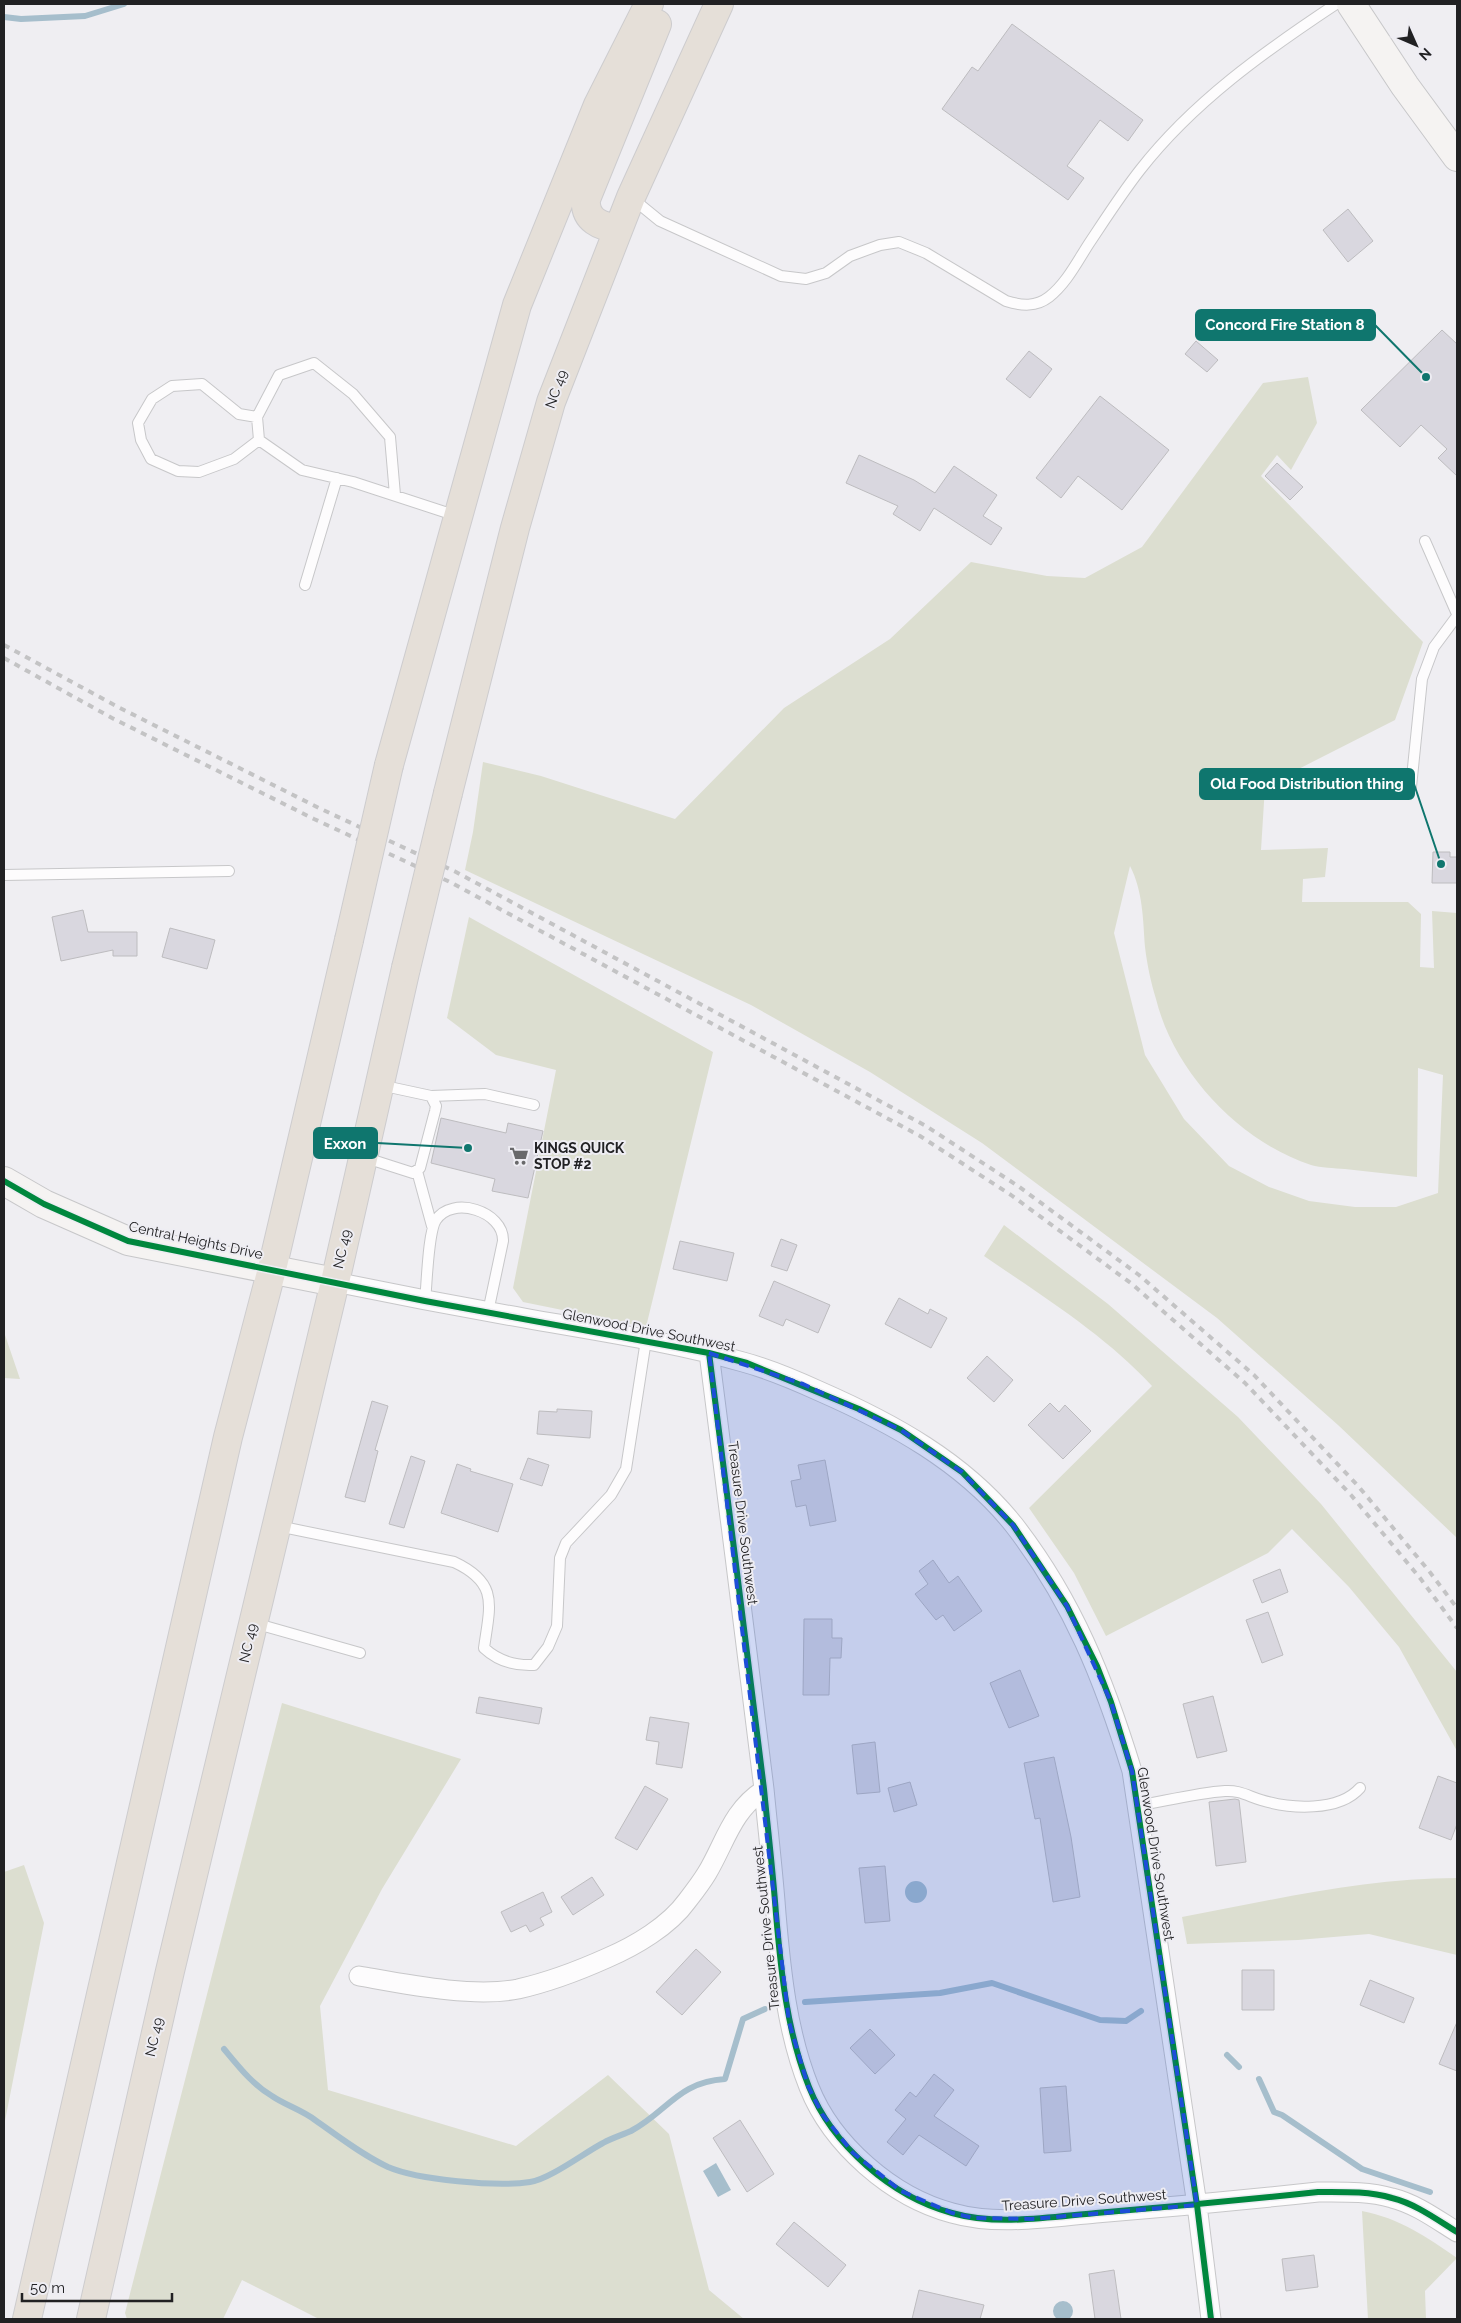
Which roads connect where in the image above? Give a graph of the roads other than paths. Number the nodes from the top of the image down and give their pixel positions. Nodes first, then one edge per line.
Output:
1 (649, 4) edge
2 (666, 4) edge
3 (719, 4) edge
4 (1336, 4) edge
5 (1350, 4) edge
6 (1454, 148) edge
7 (630, 197) junction
8 (618, 228) junction
9 (257, 417) junction
10 (259, 440) junction
11 (338, 478) junction
12 (395, 495) junction
13 (458, 516) junction
14 (1425, 541) dead end
15 (305, 585) dead end
16 (1457, 615) edge
17 (1411, 787) dead end
18 (229, 870) dead end
19 (4, 875) edge
20 (379, 1084) junction
21 (431, 1096) junction
22 (534, 1105) dead end
23 (362, 1157) junction
24 (417, 1171) junction
25 (4, 1181) edge
26 (432, 1226) junction
27 (272, 1269) junction
28 (334, 1282) junction
29 (425, 1301) junction
30 (488, 1312) junction
31 (646, 1340) junction
32 (709, 1353) junction
33 (277, 1525) junction
34 (253, 1623) junction
35 (360, 1652) dead end
36 (1360, 1788) dead end
37 (764, 1790) junction
38 (1137, 1806) junction
39 (359, 1976) dead end
40 (1197, 2205) junction
41 (1457, 2232) edge
42 (27, 2319) edge
43 (91, 2319) edge
44 (1211, 2319) edge

1 - 13 highway
2 - 8 highway
3 - 7 highway, NC 49 / NC 49
4 - 7 lane
5 - 6 street
7 - 8 highway, NC 49 / NC 49
8 - 20 highway, NC 49 / NC 49, bridge
9 - 10 lane
9 - 10 lane
9 - 12 lane
10 - 11 lane
11 - 12 lane
11 - 15 lane
12 - 13 lane
13 - 27 highway, bridge
14 - 16 lane
16 - 17 lane
18 - 19 lane
20 - 21 lane
20 - 23 highway, NC 49 / NC 49
21 - 22 lane
21 - 24 lane
23 - 24 lane
23 - 28 highway, NC 49 / NC 49
24 - 26 lane
25 - 27 street, Central Heights Drive
26 - 29 lane
26 - 30 lane
27 - 28 street, Central Heights Drive
27 - 42 highway
28 - 29 street, Glenwood Drive Southwest
28 - 33 highway, NC 49 / NC 49
29 - 30 street, Glenwood Drive Southwest
30 - 31 street, Glenwood Drive Southwest
31 - 32 street, Glenwood Drive Southwest
31 - 33 lane
32 - 37 street, Treasure Drive Southwest
32 - 38 street, Glenwood Drive Southwest
33 - 34 highway, NC 49 / NC 49
34 - 35 lane
34 - 43 highway, NC 49 / NC 49
36 - 38 lane
37 - 39 street
37 - 40 street, Treasure Drive Southwest
38 - 40 street, Glenwood Drive Southwest
40 - 41 street, Treasure Drive Southwest
40 - 44 street, Glenwood Drive Southwest

